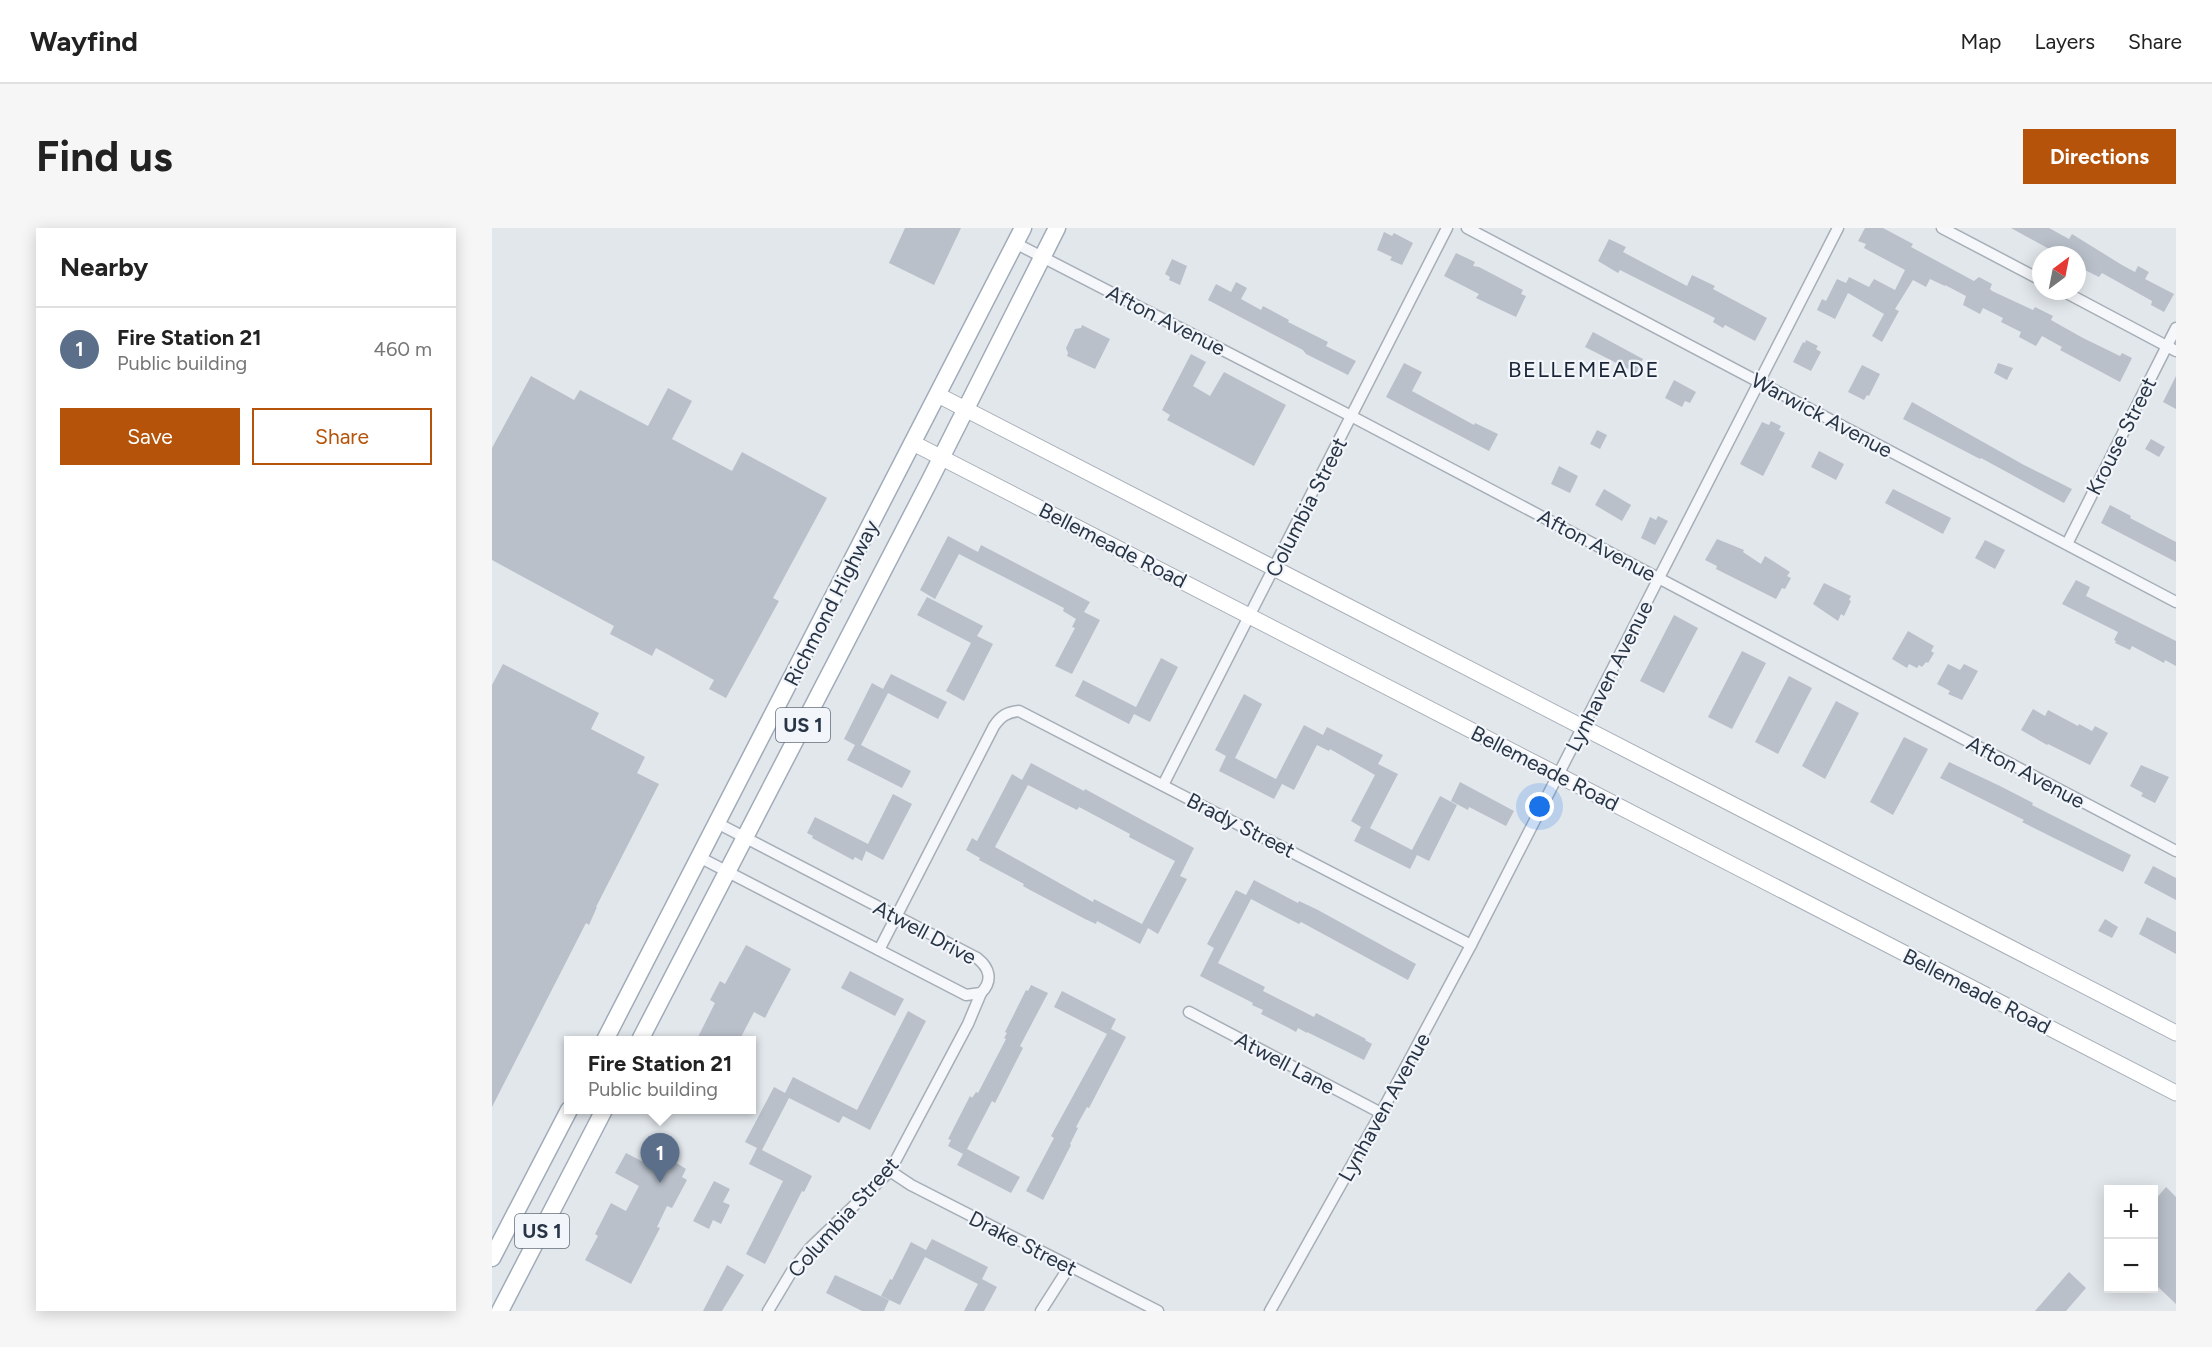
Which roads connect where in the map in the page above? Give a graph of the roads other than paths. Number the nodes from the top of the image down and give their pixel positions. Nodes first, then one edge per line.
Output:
1 (1057, 228) edge
2 (1447, 228) edge
3 (1467, 228) edge
4 (1838, 228) edge
5 (1942, 228) edge
6 (1019, 235) edge
7 (1042, 256) junction
8 (2032, 275) edge
9 (2079, 300) edge
10 (2176, 328) edge
11 (2172, 348) edge
12 (1759, 382) junction
13 (938, 395) junction
14 (966, 409) junction
15 (1351, 416) junction
16 (914, 443) junction
17 (942, 457) junction
18 (2067, 544) junction
19 (1275, 569) junction
20 (1658, 578) junction
21 (2176, 602) edge
22 (1250, 616) junction
23 (1583, 728) junction
24 (1559, 775) junction
25 (1163, 785) junction
26 (717, 823) junction
27 (745, 838) junction
28 (2176, 851) edge
29 (699, 857) junction
30 (728, 872) junction
31 (896, 916) junction
32 (1471, 945) junction
33 (879, 950) junction
34 (981, 993) junction
35 (1189, 1012) dead end
36 (2176, 1034) edge
37 (608, 1036) edge
38 (643, 1036) edge
39 (2176, 1094) edge
40 (1381, 1113) junction
41 (567, 1114) edge
42 (602, 1114) edge
43 (890, 1171) junction
44 (492, 1258) edge
45 (1069, 1267) junction
46 (500, 1311) edge
47 (768, 1311) edge
48 (1041, 1311) edge
49 (1158, 1311) edge
50 (1270, 1311) edge

1 - 7 main road, Richmond Highway / US 1
2 - 15 street, Columbia Street
3 - 12 street, Warwick Avenue
4 - 12 street, Lynhaven Avenue
5 - 8 street
6 - 7 street, Afton Avenue
6 - 13 main road, Richmond Highway / US 1
7 - 14 main road, Richmond Highway / US 1
7 - 15 street, Afton Avenue
9 - 11 street
10 - 11 street, Krouse Street
11 - 18 street, Krouse Street
12 - 18 street, Warwick Avenue
12 - 20 street, Lynhaven Avenue
13 - 14 main road
13 - 16 main road, Richmond Highway / US 1
14 - 17 main road, Richmond Highway / US 1
14 - 19 main road
15 - 19 street, Columbia Street
15 - 20 street, Afton Avenue
16 - 17 main road, Bellemeade Road
16 - 26 main road, Richmond Highway / US 1
17 - 22 main road, Bellemeade Road
17 - 27 main road, Richmond Highway / US 1
18 - 21 street, Warwick Avenue
19 - 22 street, Columbia Street
19 - 23 main road
20 - 23 street, Lynhaven Avenue
20 - 28 street, Afton Avenue
22 - 24 main road, Bellemeade Road
22 - 25 street, Columbia Street
23 - 24 street, Lynhaven Avenue
23 - 36 main road
24 - 32 street, Lynhaven Avenue
24 - 39 main road, Bellemeade Road
25 - 31 street, Brady Street
25 - 32 street, Brady Street
26 - 27 street, Atwell Drive
26 - 29 main road, Richmond Highway / US 1
27 - 30 main road, Richmond Highway / US 1
27 - 31 street, Atwell Drive
29 - 30 street, Atwell Drive
29 - 37 main road, Richmond Highway / US 1
30 - 33 street, Atwell Drive
30 - 38 main road, Richmond Highway / US 1
31 - 33 street
31 - 34 street, Atwell Drive
32 - 40 street, Lynhaven Avenue
33 - 34 street, Atwell Drive
34 - 43 street, Columbia Street
35 - 40 street, Atwell Lane
40 - 50 street, Lynhaven Avenue
41 - 44 main road, US 1
42 - 46 main road, US 1
43 - 45 street, Drake Street
43 - 47 street, Columbia Street
45 - 48 street
45 - 49 street, Drake Street

